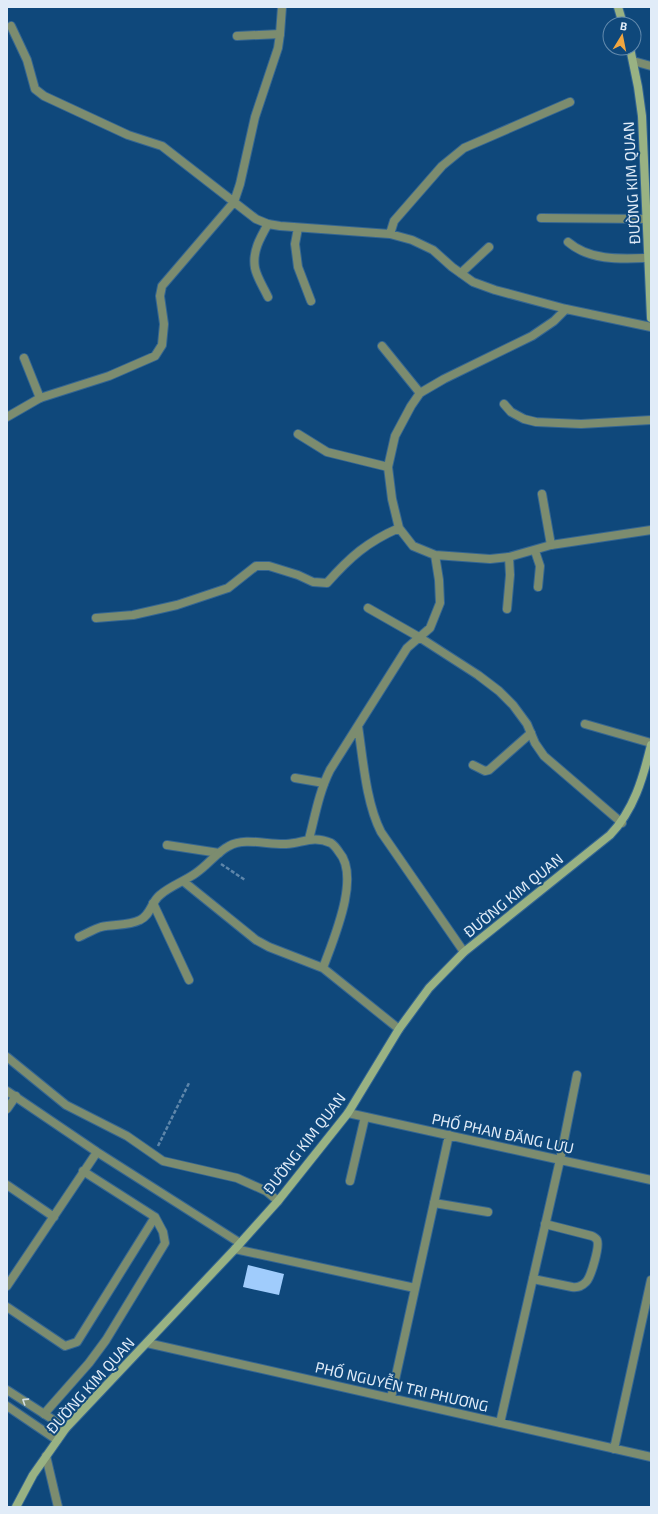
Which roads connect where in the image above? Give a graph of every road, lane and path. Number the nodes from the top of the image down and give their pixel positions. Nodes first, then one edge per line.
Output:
1 (282, 7) edge
2 (11, 26) dead end
3 (280, 34) junction
4 (237, 36) dead end
5 (632, 56) edge
6 (633, 61) junction
7 (651, 66) edge
8 (570, 102) dead end
9 (234, 202) junction
10 (542, 218) dead end
11 (646, 219) junction
12 (268, 224) junction
13 (298, 228) junction
14 (390, 234) junction
15 (568, 242) dead end
16 (489, 247) dead end
17 (648, 258) junction
18 (461, 273) junction
19 (268, 297) dead end
20 (311, 301) dead end
21 (566, 309) junction
22 (651, 318) edge
23 (651, 327) edge
24 (382, 346) dead end
25 (24, 358) dead end
26 (420, 393) junction
27 (40, 398) junction
28 (504, 404) dead end
29 (7, 417) edge
30 (651, 420) edge
31 (298, 434) dead end
32 (388, 467) junction
33 (542, 494) dead end
34 (399, 528) junction
35 (651, 530) edge
36 (551, 545) junction
37 (535, 551) junction
38 (435, 555) junction
39 (509, 557) junction
40 (538, 587) dead end
41 (368, 608) dead end
42 (507, 609) dead end
43 (96, 618) dead end
44 (419, 637) junction
45 (585, 724) dead end
46 (358, 726) junction
47 (531, 733) junction
48 (651, 744) edge
49 (473, 765) dead end
50 (295, 778) dead end
51 (324, 783) junction
52 (622, 823) junction
53 (309, 839) junction
54 (167, 845) dead end
55 (216, 856) junction
56 (245, 880) dead end
57 (182, 881) junction
58 (153, 903) junction
59 (79, 937) dead end
60 (464, 952) junction
61 (324, 968) junction
62 (189, 980) dead end
63 (399, 1029) junction
64 (7, 1057) edge
65 (577, 1075) dead end
66 (189, 1083) dead end
67 (7, 1091) edge
68 (16, 1096) junction
69 (7, 1109) edge
70 (348, 1113) junction
71 (365, 1117) junction
72 (449, 1136) junction
73 (97, 1152) junction
74 (153, 1155) junction
75 (560, 1160) junction
76 (84, 1171) junction
77 (651, 1180) edge
78 (350, 1181) dead end
79 (8, 1188) edge
80 (278, 1201) junction
81 (434, 1203) junction
82 (488, 1212) dead end
83 (54, 1217) junction
84 (155, 1217) junction
85 (546, 1224) junction
86 (238, 1246) junction
87 (533, 1279) junction
88 (651, 1280) edge
89 (7, 1286) edge
90 (415, 1288) junction
91 (7, 1307) edge
92 (147, 1343) junction
93 (7, 1390) edge
94 (391, 1398) junction
95 (7, 1406) edge
96 (44, 1414) junction
97 (500, 1423) junction
98 (66, 1428) junction
99 (58, 1440) junction
100 (614, 1449) junction
101 (46, 1456) junction
102 (651, 1457) edge
103 (16, 1507) edge
104 (58, 1507) edge

1 - 3 street
2 - 9 street
3 - 4 street
3 - 9 street
5 - 6 main road, ĐƯỜNG KIM QUAN
6 - 7 street
6 - 11 main road, ĐƯỜNG KIM QUAN
8 - 14 street
9 - 12 street
9 - 27 street
10 - 11 street
11 - 17 main road, ĐƯỜNG KIM QUAN
12 - 13 street
12 - 19 street
13 - 14 street
13 - 20 street
14 - 18 street
15 - 17 street
16 - 18 street
17 - 22 main road, ĐƯỜNG KIM QUAN
18 - 21 street
21 - 23 street
21 - 26 street
24 - 26 street
25 - 27 street
26 - 32 street
27 - 29 street
28 - 30 street
31 - 32 street
32 - 34 street
33 - 36 street
34 - 38 street
34 - 43 street
35 - 36 street
36 - 37 street
37 - 39 street
37 - 40 street
38 - 39 street
38 - 44 street
39 - 42 street
41 - 44 street
44 - 46 street
44 - 47 street
45 - 48 street
46 - 51 street
46 - 60 street
47 - 49 street
47 - 52 street
48 - 52 main road, ĐƯỜNG KIM QUAN
50 - 51 street
51 - 53 street
52 - 60 main road, ĐƯỜNG KIM QUAN
53 - 55 street
53 - 61 street
54 - 55 street
55 - 56 path
55 - 57 street
57 - 58 street
57 - 61 street
58 - 59 street
58 - 62 street
60 - 63 main road, ĐƯỜNG KIM QUAN
61 - 63 street
63 - 70 main road, ĐƯỜNG KIM QUAN
64 - 74 street
65 - 75 street
66 - 74 path
67 - 68 street
68 - 69 street
68 - 73 street
70 - 71 street, PHỐ PHAN ĐĂNG LƯU
70 - 80 main road, ĐƯỜNG KIM QUAN
71 - 72 street, PHỐ PHAN ĐĂNG LƯU
71 - 78 street
72 - 75 street, PHỐ PHAN ĐĂNG LƯU
72 - 81 street
73 - 76 street
73 - 86 street
74 - 80 street
75 - 77 street, PHỐ PHAN ĐĂNG LƯU
75 - 85 street
76 - 83 street
76 - 84 street
79 - 83 street
80 - 86 main road, ĐƯỜNG KIM QUAN
81 - 82 street
81 - 90 street
83 - 89 street
84 - 91 street
84 - 96 street
85 - 87 street
85 - 87 street
86 - 90 street
86 - 92 main road, ĐƯỜNG KIM QUAN
87 - 97 street
88 - 100 street
90 - 94 street
92 - 94 street, PHỐ NGUYỄN TRI PHƯƠNG
92 - 98 main road, ĐƯỜNG KIM QUAN
96 -> 93 street
94 - 97 street, PHỐ NGUYỄN TRI PHƯƠNG
95 - 99 street
96 - 98 street
97 - 100 street, PHỐ NGUYỄN TRI PHƯƠNG
98 - 99 main road, ĐƯỜNG KIM QUAN
99 - 101 main road, ĐƯỜNG KIM QUAN
100 - 102 street, PHỐ NGUYỄN TRI PHƯƠNG
101 - 103 main road, ĐƯỜNG KIM QUAN
101 - 104 street

